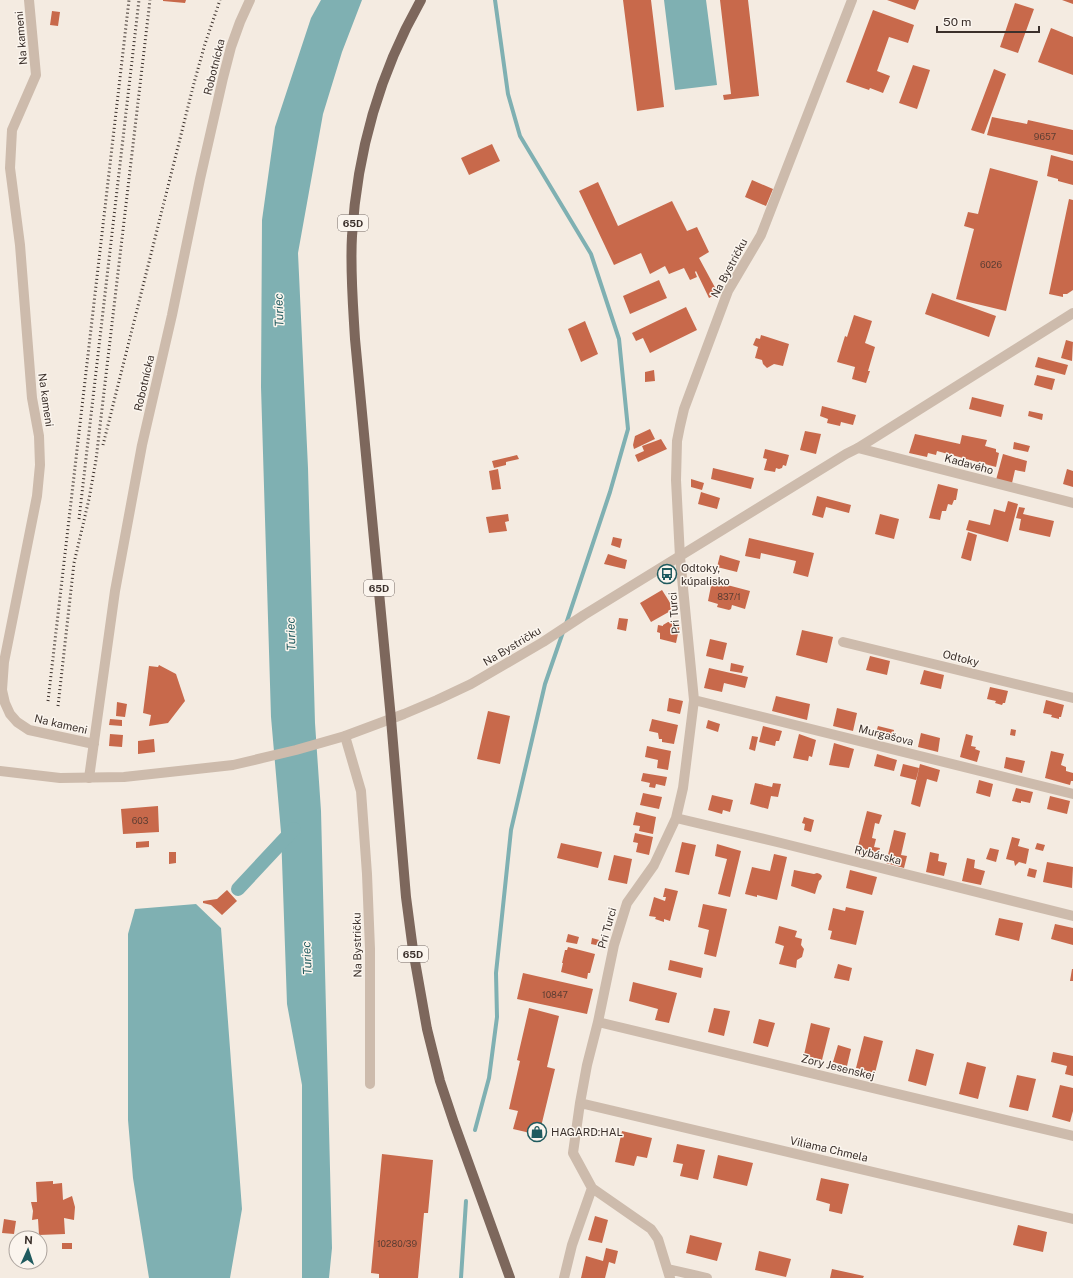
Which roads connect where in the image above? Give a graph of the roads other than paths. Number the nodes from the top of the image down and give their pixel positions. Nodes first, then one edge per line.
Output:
1 (29, 0) edge
2 (250, 0) edge
3 (421, 0) edge
4 (852, 0) edge
5 (1073, 313) edge
6 (858, 448) junction
7 (1073, 503) edge
8 (680, 557) junction
9 (843, 642) dead end
10 (1073, 698) edge
11 (694, 700) junction
12 (391, 719) junction
13 (345, 736) junction
14 (94, 744) junction
15 (0, 771) edge
16 (89, 778) junction
17 (1073, 794) edge
18 (676, 818) junction
19 (1073, 916) edge
20 (598, 1022) junction
21 (370, 1084) dead end
22 (580, 1103) junction
23 (1073, 1136) edge
24 (592, 1188) junction
25 (1073, 1219) edge
26 (669, 1273) edge
27 (510, 1278) edge
28 (564, 1278) edge
29 (707, 1278) edge

1 - 14 street, Na kameni
2 - 14 street, Robotnícka
3 - 12 main road, 65D
4 - 8 street, Na Bystričku
5 - 6 street, Na Bystričku
6 - 7 street, Kadavého
6 - 8 street, Na Bystričku
8 - 11 street, Pri Turci
8 - 12 street, Na Bystričku
9 - 10 street, Odtoky
11 - 17 street, Murgašova
11 - 18 street, Pri Turci
12 - 13 street, Na Bystričku
12 - 27 main road, 65D
13 - 16 street, Na Bystričku
13 - 21 street, Na Bystričku
14 - 16 street, Robotnícka
15 - 16 street, Na Bystričku
18 - 19 street, Rybárska
18 - 20 street, Pri Turci
20 - 22 street, Pri Turci
20 - 23 street, Zory Jesenskej
22 - 24 street, Pri Turci
22 - 25 street, Viliama Chmela
24 - 26 street, Pri Turci
24 - 28 street
26 - 29 street

